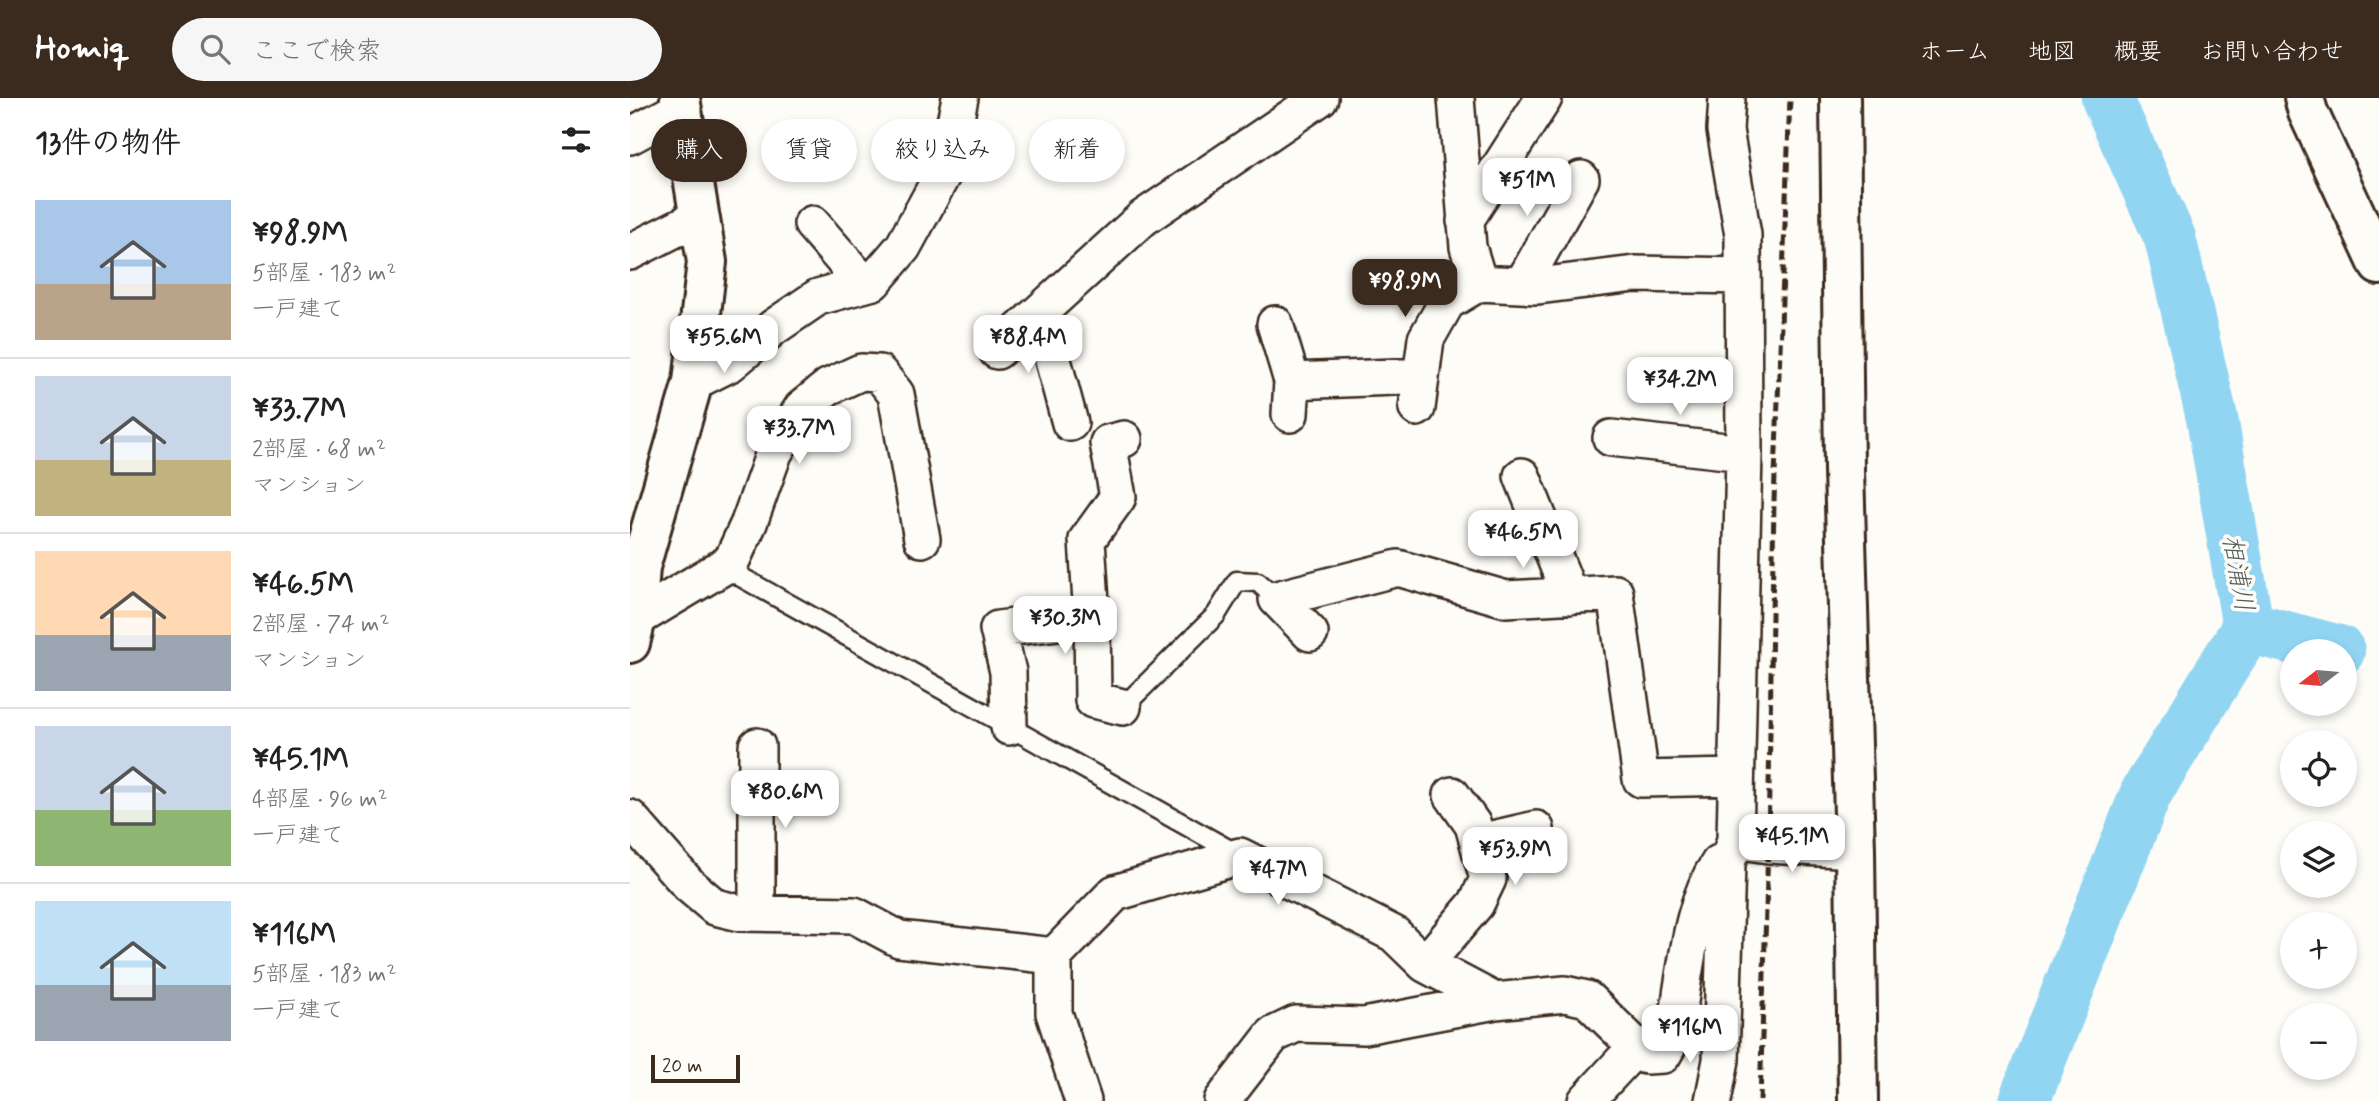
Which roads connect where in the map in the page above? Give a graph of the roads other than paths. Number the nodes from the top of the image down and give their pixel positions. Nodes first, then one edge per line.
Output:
1 (960, 98) edge
2 (1320, 98) edge
3 (1456, 98) edge
4 (1544, 98) edge
5 (1727, 98) edge
6 (1840, 98) edge
7 (2304, 98) edge
8 (681, 103) edge
9 (630, 136) edge
10 (1581, 179) dead end
11 (699, 217) junction
12 (1465, 221) junction
13 (812, 225) dead end
14 (630, 252) edge
15 (2379, 265) edge
16 (1744, 276) junction
17 (1479, 283) junction
18 (864, 284) junction
19 (1522, 285) junction
20 (1040, 312) junction
21 (1275, 324) dead end
22 (997, 351) dead end
23 (693, 382) junction
24 (1070, 423) dead end
25 (1611, 438) dead end
26 (1124, 439) dead end
27 (1744, 453) junction
28 (1522, 476) dead end
29 (1108, 511) junction
30 (1143, 513) dead end
31 (922, 540) dead end
32 (723, 566) junction
33 (1570, 596) junction
34 (1277, 599) junction
35 (1092, 618) junction
36 (633, 631) edge
37 (1310, 633) dead end
38 (1123, 707) joint
39 (1009, 727) junction
40 (757, 746) dead end
41 (1736, 777) junction
42 (1452, 795) dead end
43 (630, 818) edge
44 (1536, 828) dead end
45 (1735, 840) junction
46 (1479, 842) junction
47 (1855, 850) junction
48 (1240, 856) junction
49 (757, 913) junction
50 (1054, 956) junction
51 (1425, 964) junction
52 (1495, 1001) junction
53 (1636, 1047) junction
54 (1083, 1101) edge
55 (1222, 1101) edge
56 (1586, 1101) edge
57 (1713, 1101) edge
58 (1858, 1101) edge

1 - 18 street
2 - 20 street
3 - 12 street
4 - 12 street
5 - 16 street
6 - 47 main road
7 - 15 main road
8 - 9 street
8 - 11 main road
10 - 19 street
11 - 14 street
11 - 23 main road
12 - 17 street
13 - 18 street
16 - 19 street
16 - 27 street
17 - 19 street
17 - 21 street
18 - 23 street
20 - 22 street
20 - 24 street
23 - 36 main road
25 - 27 street
26 - 29 street
27 - 41 street
28 - 33 street
29 - 30 street
29 - 35 street
31 - 32 street
32 - 36 street
32 - 39 lane
33 - 34 street
33 - 41 street
34 - 37 street
34 - 38 lane
35 - 38 street
35 - 39 street
39 - 48 lane
40 - 49 street
41 - 45 street
42 - 46 street
43 - 49 street
44 - 46 street
45 - 47 street
45 - 53 street
45 - 57 street
46 - 51 street
47 - 58 main road
48 - 50 street
48 - 51 street
49 - 50 street
50 - 54 street
51 - 52 street
52 - 53 street
52 - 55 street
53 - 56 street

